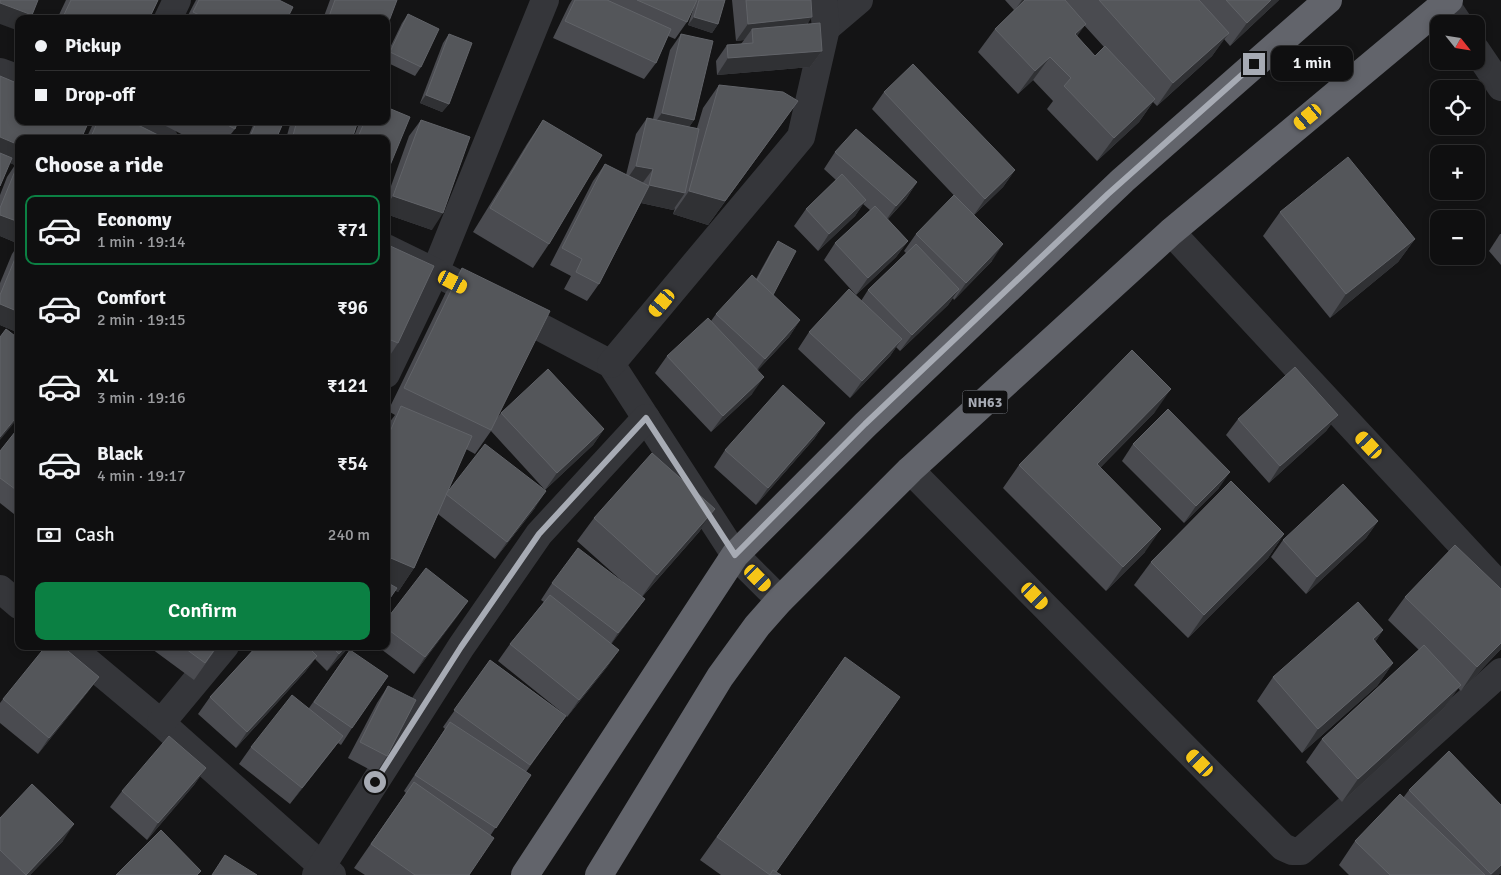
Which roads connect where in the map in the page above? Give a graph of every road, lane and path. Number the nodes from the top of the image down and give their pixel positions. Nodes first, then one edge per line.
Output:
1 (177, 0) edge
2 (545, 0) edge
3 (823, 0) edge
4 (859, 0) edge
5 (1328, 0) edge
6 (1449, 7) edge
7 (170, 15) edge
8 (826, 28) junction
9 (1485, 63) edge
10 (0, 72) edge
11 (15, 78) edge
12 (1501, 87) edge
13 (139, 125) edge
14 (157, 135) edge
15 (1171, 232) junction
16 (390, 250) edge
17 (435, 272) junction
18 (611, 364) junction
19 (390, 366) edge
20 (646, 418) junction
21 (910, 470) junction
22 (735, 555) junction
23 (1501, 587) edge
24 (0, 589) edge
25 (780, 600) junction
26 (15, 601) edge
27 (74, 650) edge
28 (222, 650) edge
29 (1501, 672) edge
30 (161, 723) junction
31 (323, 872) edge
32 (525, 875) edge
33 (599, 875) edge

1 - 7 street
2 - 17 street
3 - 8 street
4 - 8 street
5 - 22 highway
6 - 15 highway, NH63
8 - 18 street
9 - 12 street
10 - 11 street
13 - 14 street
15 - 21 highway, NH63
15 - 23 street
16 - 17 street
17 - 18 street
17 - 19 street
18 - 20 street
20 - 22 street
20 - 31 street
21 - 25 highway, NH63
21 - 29 street
22 - 25 street
22 - 32 highway
24 - 26 street
25 - 33 highway, NH63
27 - 30 street
28 - 30 street
30 - 31 street

